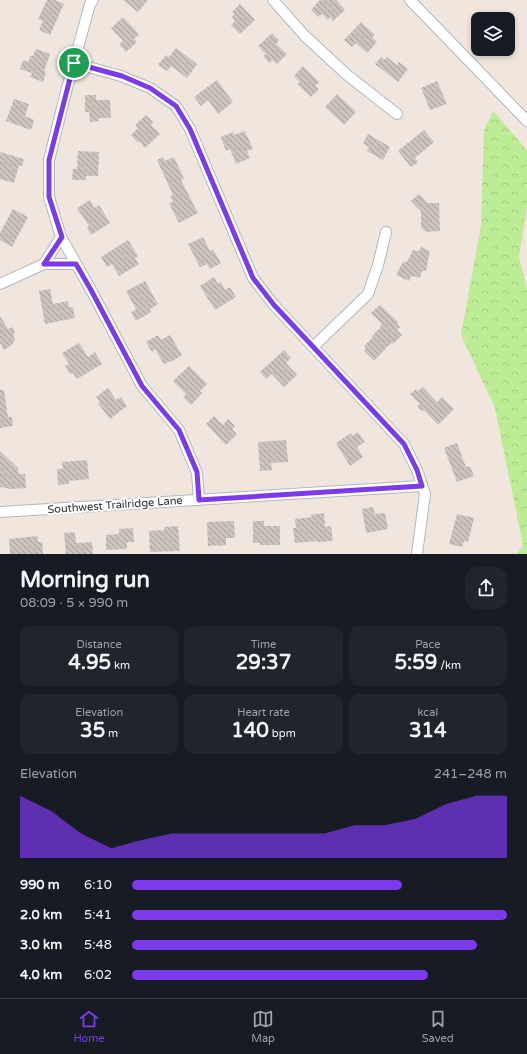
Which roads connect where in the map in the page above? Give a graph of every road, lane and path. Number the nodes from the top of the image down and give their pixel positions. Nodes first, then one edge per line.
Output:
1 (93, 0) edge
2 (273, 0) edge
3 (410, 0) edge
4 (74, 63) junction
5 (397, 114) dead end
6 (527, 121) edge
7 (386, 232) dead end
8 (62, 237) junction
9 (44, 264) junction
10 (76, 264) junction
11 (0, 284) edge
12 (313, 347) junction
13 (422, 486) junction
14 (199, 500) junction
15 (0, 512) edge
16 (417, 554) edge

1 - 4 street
2 - 5 street
3 - 6 street
4 - 8 street
4 - 12 street
7 - 12 street
8 - 9 street
8 - 10 street
9 - 10 street
9 - 11 street
10 - 14 street
12 - 13 street
13 - 14 street, Southwest Trailridge Lane
13 - 16 street
14 - 15 street, Southwest Trailridge Lane

